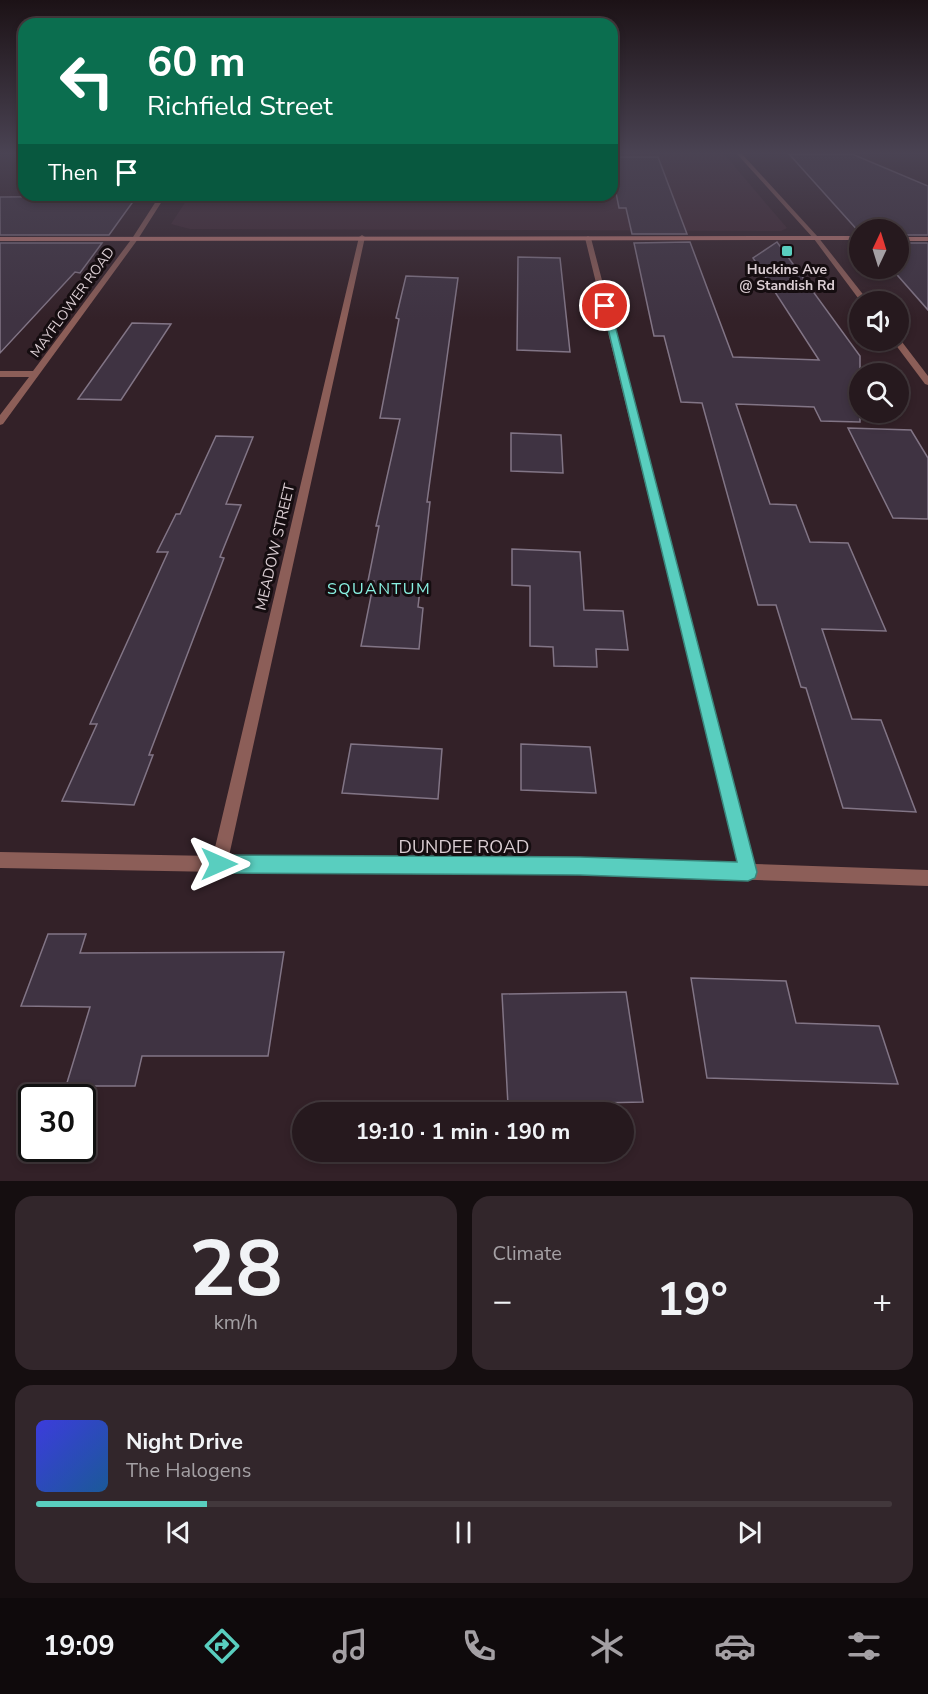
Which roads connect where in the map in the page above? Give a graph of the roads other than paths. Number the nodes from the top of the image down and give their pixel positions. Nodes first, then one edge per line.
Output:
1 (154, 209) edge
2 (790, 209) edge
3 (362, 237) junction
4 (136, 238) junction
5 (588, 238) junction
6 (816, 238) junction
7 (849, 238) edge
8 (0, 239) edge
9 (909, 239) edge
10 (928, 239) edge
11 (857, 291) edge
12 (904, 351) edge
13 (0, 374) edge
14 (36, 374) junction
15 (928, 382) edge
16 (0, 422) edge
17 (0, 860) edge
18 (219, 864) junction
19 (748, 872) junction
20 (928, 878) edge

1 - 4 street, MAYFLOWER ROAD
2 - 6 street
3 - 4 street
3 - 5 street
3 - 18 street, MEADOW STREET
4 - 8 street
4 - 14 street, MAYFLOWER ROAD
5 - 6 street
5 - 19 street
6 - 7 street
6 - 11 street
9 - 10 street
12 - 15 street
13 - 14 street
14 - 16 street, MAYFLOWER ROAD
17 - 18 street, DUNDEE ROAD
18 - 19 street, DUNDEE ROAD
19 - 20 street, DUNDEE ROAD

